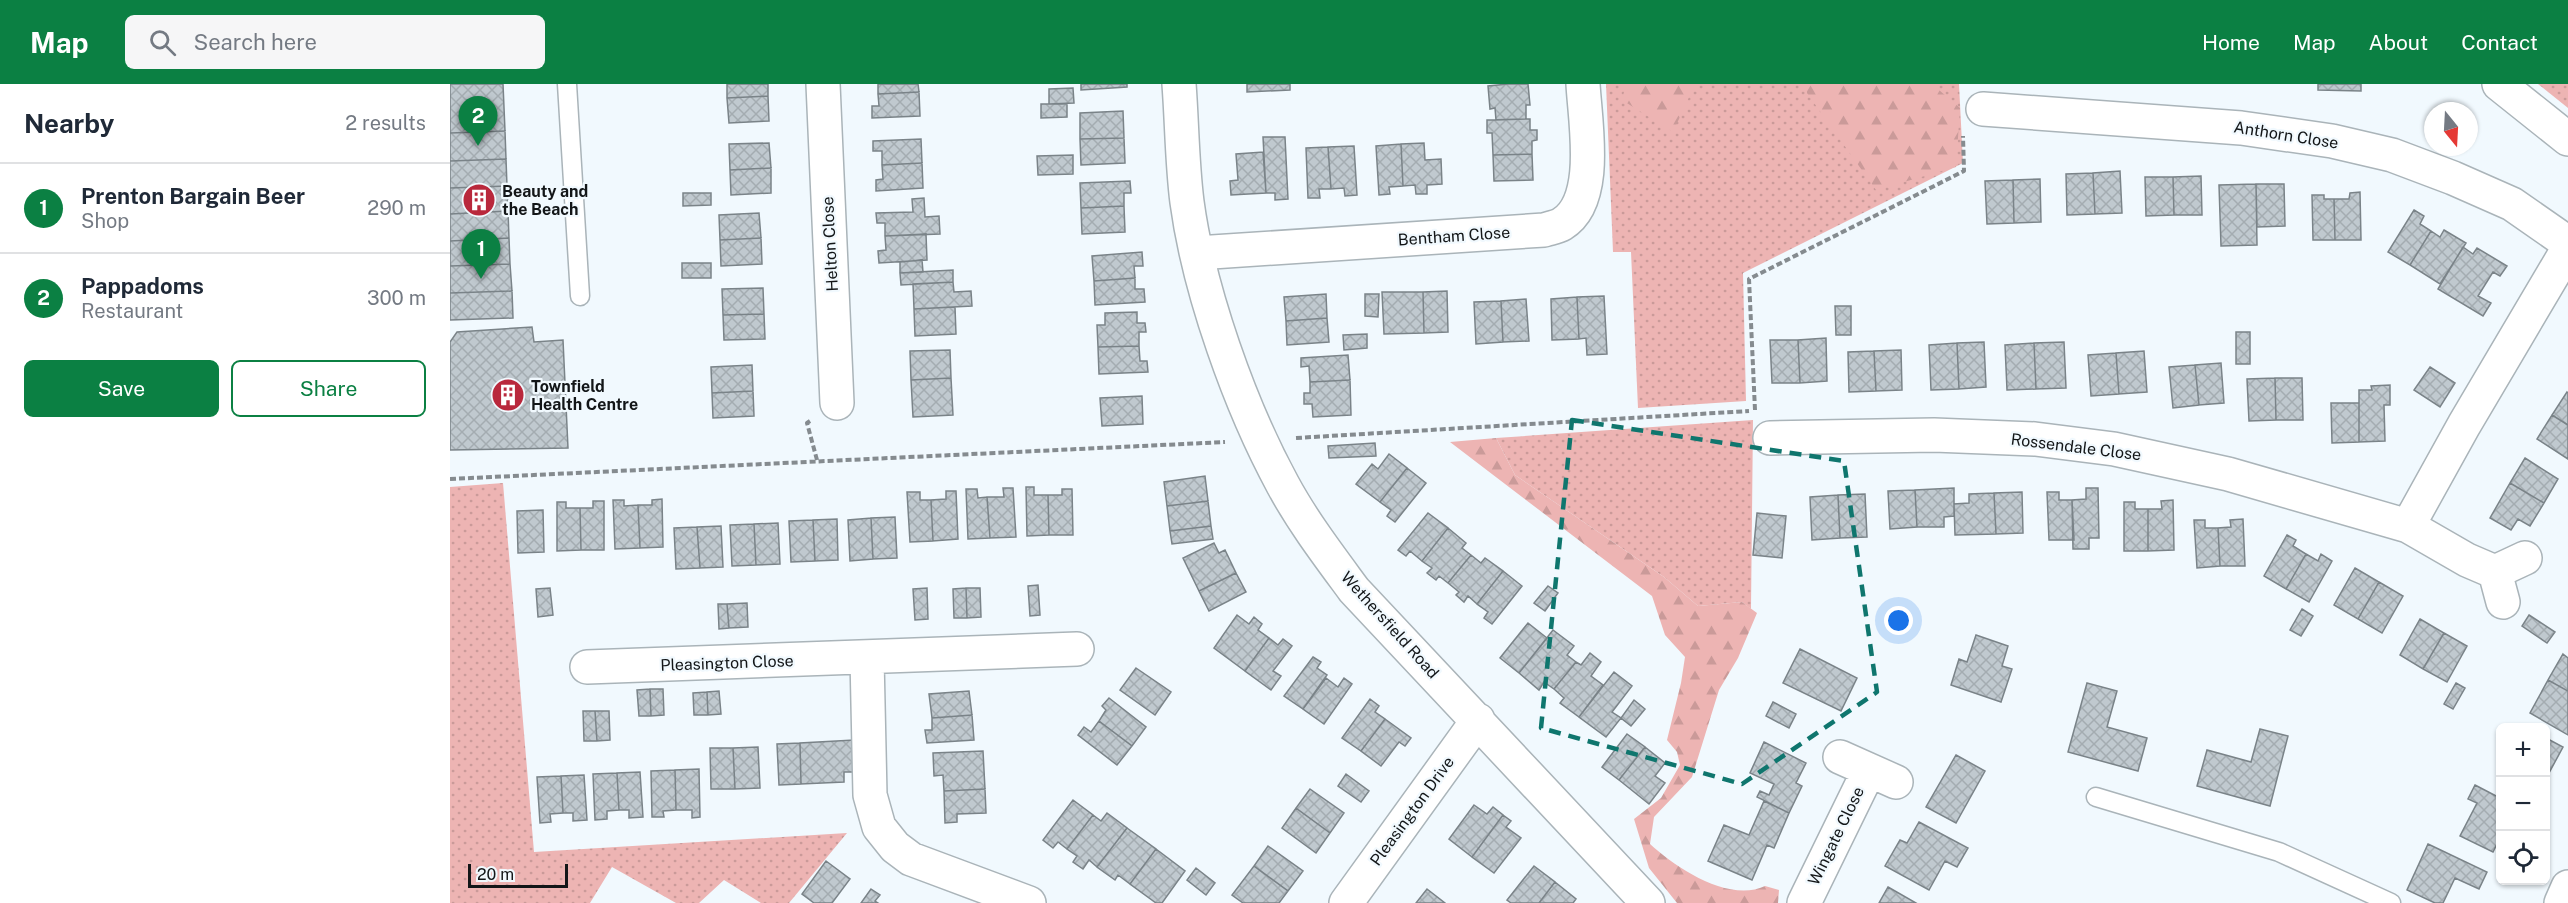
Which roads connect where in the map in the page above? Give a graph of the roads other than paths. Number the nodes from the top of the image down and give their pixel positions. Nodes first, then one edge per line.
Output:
1 (567, 84) edge
2 (823, 84) edge
3 (1179, 84) edge
4 (1583, 84) edge
5 (2499, 84) edge
6 (1973, 118) road end
7 (2568, 139) edge
8 (2568, 243) edge
9 (2568, 249) edge
10 (1197, 253) junction
11 (580, 296) dead end
12 (837, 403) dead end
13 (1770, 438) dead end
14 (2408, 526) junction
15 (2525, 558) dead end
16 (1077, 649) dead end
17 (867, 658) junction
18 (587, 667) dead end
19 (1478, 720) junction
20 (1868, 770) dead end
21 (2096, 797) dead end
22 (2568, 887) edge
23 (1029, 903) edge
24 (1346, 903) edge
25 (1648, 903) edge
26 (1803, 903) edge
27 (2391, 903) edge
28 (2561, 903) edge

1 - 11 lane
2 - 12 street, Helton Close
3 - 10 street, Wethersfield Road
4 - 10 street, Bentham Close
5 - 7 street
6 - 8 street, Anthorn Close
9 - 14 street
10 - 19 street, Wethersfield Road
13 - 14 street, Rossendale Close
14 - 15 street, Rossendale Close
16 - 17 street, Pleasington Close
17 - 18 street, Pleasington Close
17 - 23 street
19 - 24 street, Pleasington Drive
19 - 25 street, Wethersfield Road
20 - 26 street, Wingate Close
21 - 27 lane
22 - 28 street

